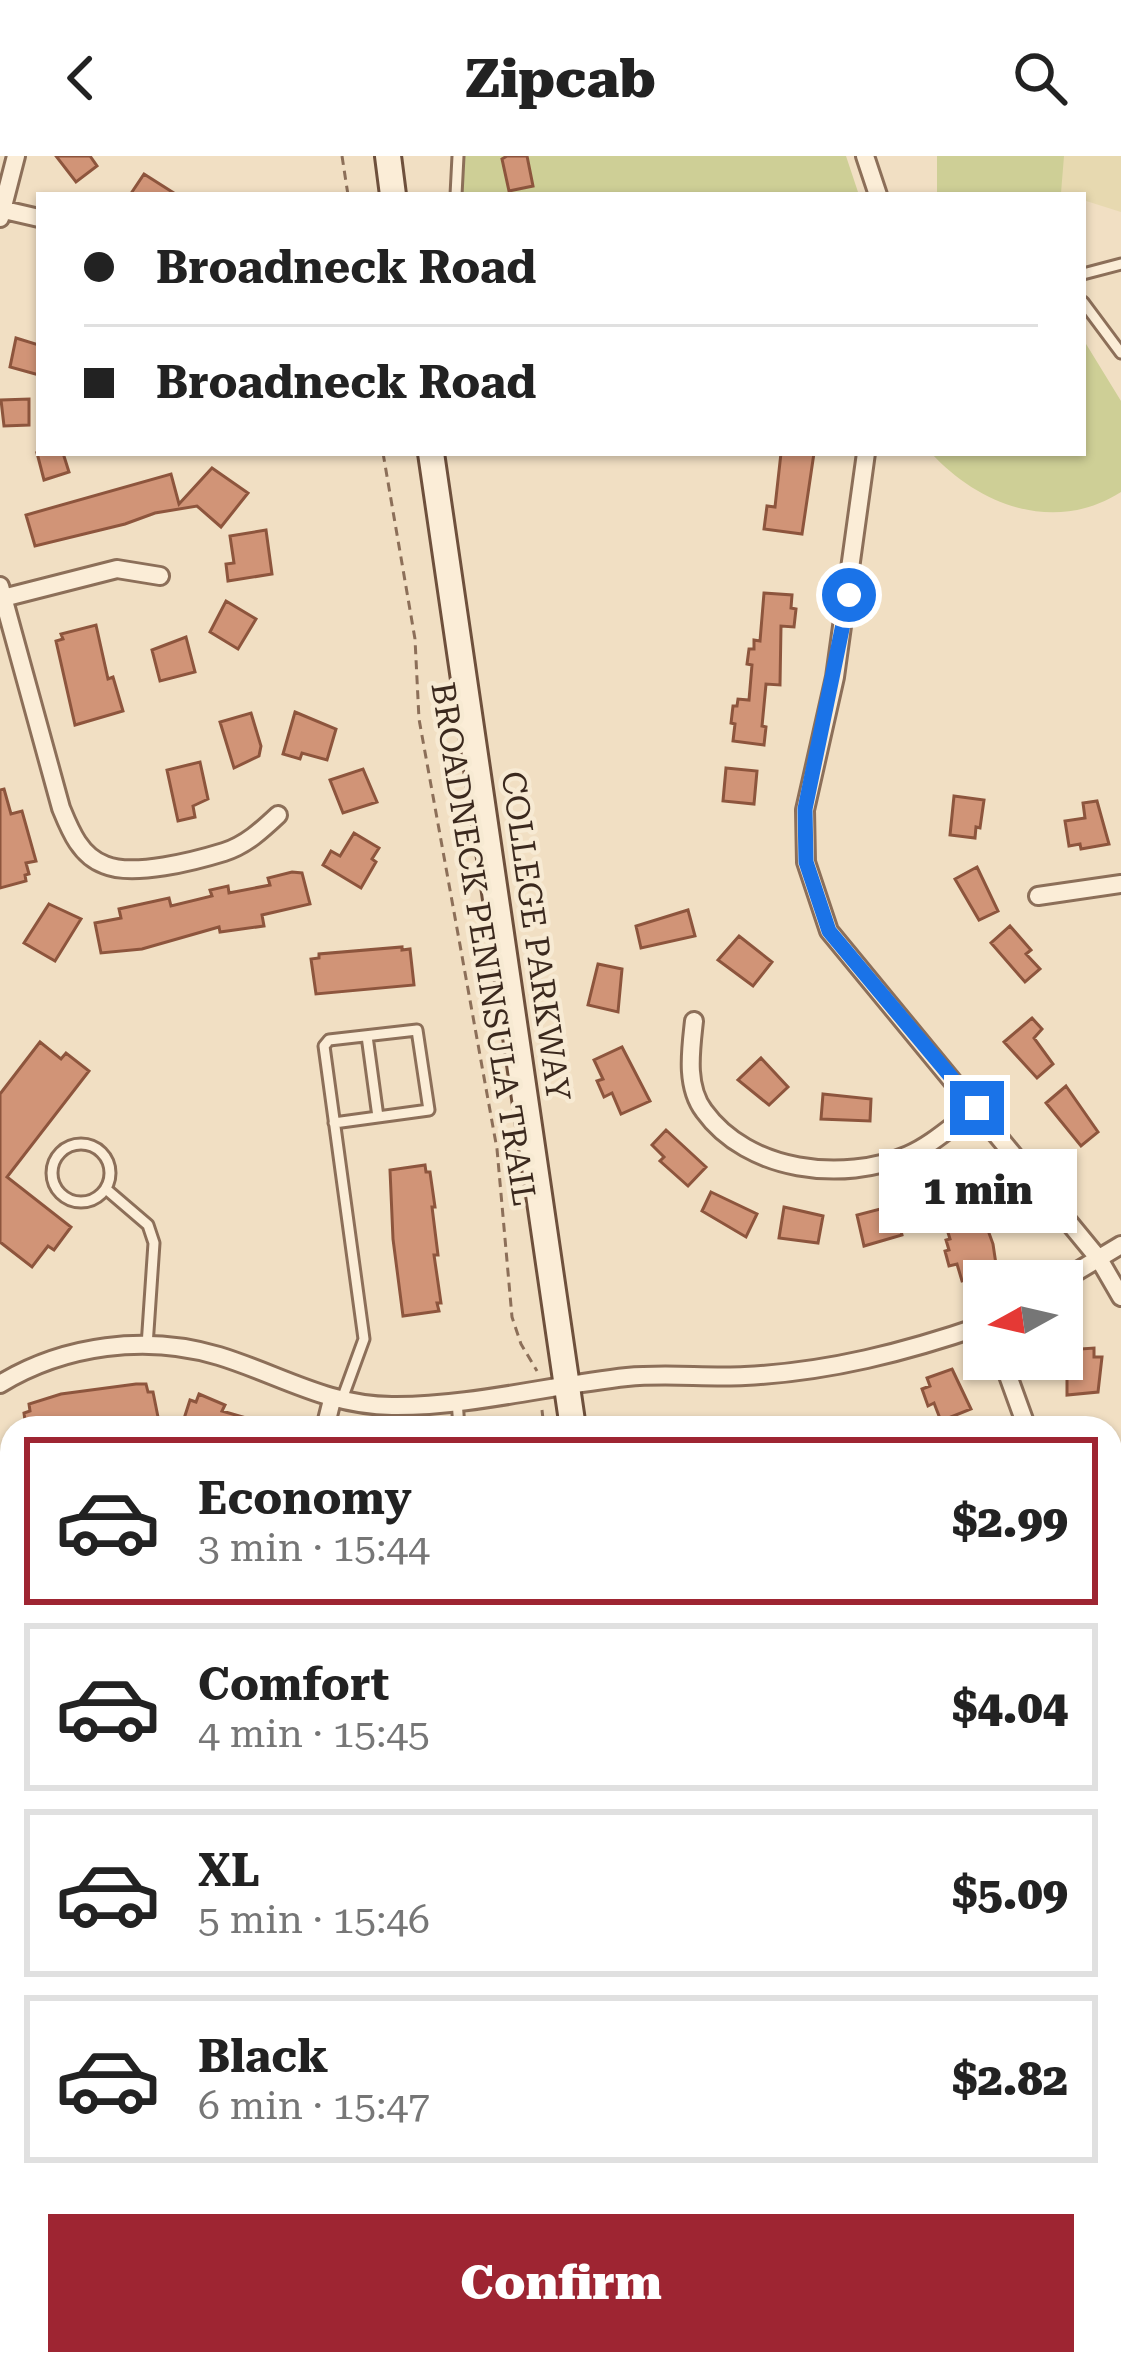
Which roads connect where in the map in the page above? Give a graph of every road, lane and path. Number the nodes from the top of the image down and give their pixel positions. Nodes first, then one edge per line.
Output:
1 (16, 156) edge
2 (342, 156) edge
3 (388, 156) edge
4 (458, 156) edge
5 (865, 156) edge
6 (348, 192) edge
7 (393, 192) edge
8 (456, 192) edge
9 (877, 192) edge
10 (1, 212) edge
11 (36, 218) edge
12 (1121, 264) edge
13 (1086, 273) edge
14 (1086, 306) edge
15 (1121, 353) edge
16 (383, 456) edge
17 (431, 456) edge
18 (866, 456) edge
19 (160, 576) dead end
20 (2, 592) edge
21 (278, 815) dead end
22 (1121, 884) edge
23 (1038, 896) dead end
24 (694, 1021) dead end
25 (368, 1036) junction
26 (977, 1108) junction
27 (378, 1117) junction
28 (334, 1123) junction
29 (106, 1189) junction
30 (1121, 1244) edge
31 (1099, 1259) junction
32 (1083, 1268) edge
33 (1121, 1297) edge
34 (963, 1331) edge
35 (147, 1346) junction
36 (536, 1368) dead end
37 (1010, 1380) edge
38 (0, 1384) edge
39 (568, 1384) junction
40 (457, 1400) junction
41 (337, 1401) junction
42 (542, 1412) dead end
43 (330, 1416) edge
44 (458, 1416) edge
45 (542, 1416) edge
46 (572, 1416) edge
47 (1023, 1416) edge

1 - 10 street
2 - 6 path
3 - 7 main road
4 - 8 lane
5 - 9 street
10 - 11 street
12 - 13 lane
14 - 15 lane
16 - 36 path, BROADNECK PENINSULA TRAIL
17 - 39 main road, COLLEGE PARKWAY
18 - 26 street
19 - 20 street
20 - 21 street
22 - 23 street
24 - 26 street
25 - 27 lane
25 - 27 lane
25 - 28 lane
26 - 31 street
27 - 28 lane
28 - 41 lane
29 - 29 lane
29 - 35 lane
30 - 31 street
31 - 32 street
31 - 33 street
34 - 39 street
35 - 38 street
35 - 41 street
37 - 47 street
39 - 40 street
39 - 46 main road, COLLEGE PARKWAY
40 - 41 street
40 - 44 lane
41 - 43 street
42 - 45 path

